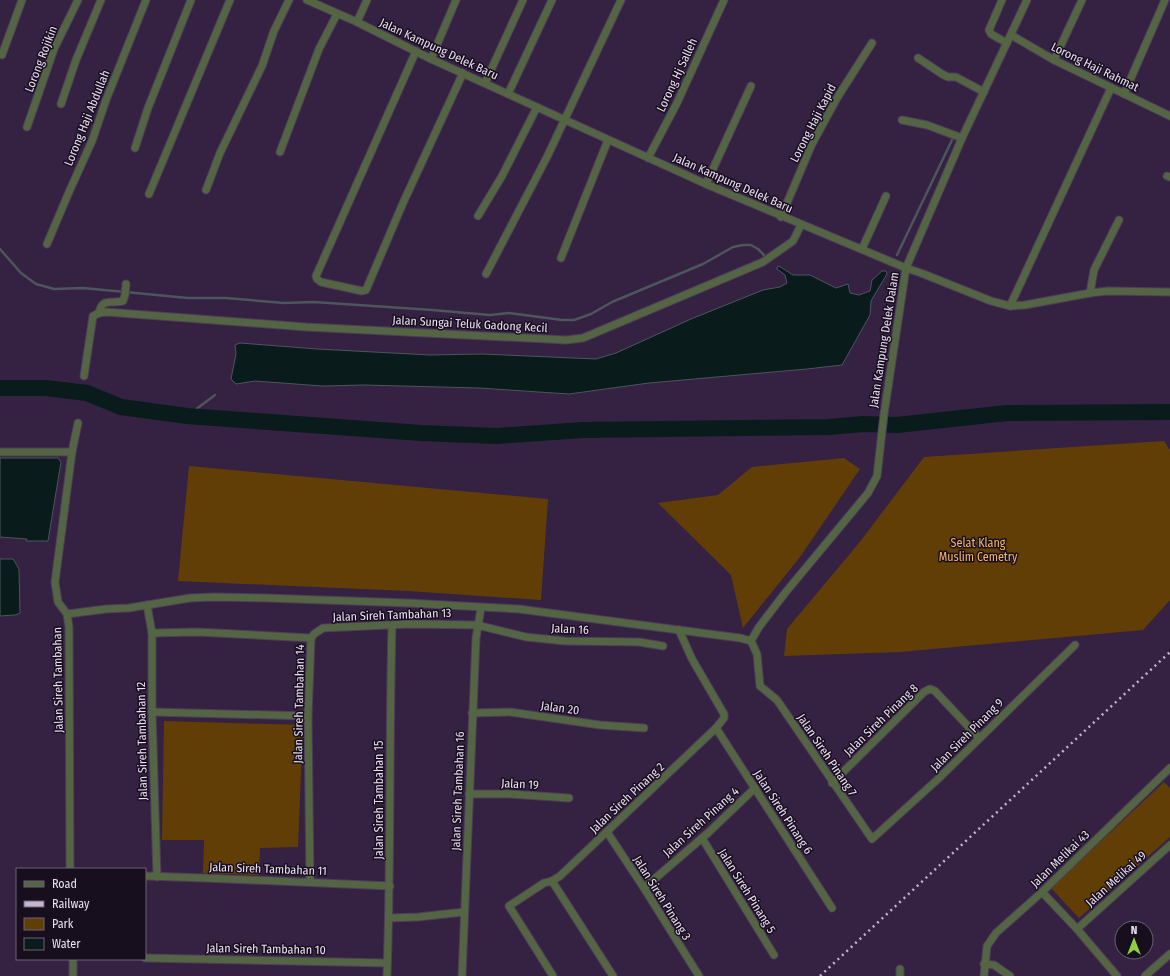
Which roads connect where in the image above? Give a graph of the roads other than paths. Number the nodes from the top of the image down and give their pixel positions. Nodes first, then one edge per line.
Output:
1 (22, 0) edge
2 (78, 0) edge
3 (101, 0) edge
4 (146, 0) edge
5 (191, 0) edge
6 (230, 0) edge
7 (289, 0) edge
8 (308, 0) edge
9 (367, 0) edge
10 (456, 0) edge
11 (523, 0) edge
12 (552, 0) edge
13 (621, 0) edge
14 (724, 0) edge
15 (1002, 0) edge
16 (1027, 0) edge
17 (1082, 0) edge
18 (1166, 0) edge
19 (337, 14) junction
20 (357, 22) junction
21 (1011, 35) junction
22 (1002, 40) junction
23 (872, 43) dead end
24 (416, 51) junction
25 (2, 55) dead end
26 (918, 58) dead end
27 (431, 59) junction
28 (1054, 60) junction
29 (463, 73) junction
30 (485, 83) junction
31 (751, 86) dead end
32 (1111, 88) junction
33 (984, 92) junction
34 (508, 94) junction
35 (1124, 94) junction
36 (61, 104) dead end
37 (537, 107) junction
38 (1170, 116) edge
39 (564, 119) junction
40 (902, 120) dead end
41 (27, 127) dead end
42 (962, 138) junction
43 (608, 140) junction
44 (135, 148) dead end
45 (280, 152) dead end
46 (648, 158) junction
47 (706, 184) junction
48 (206, 190) dead end
49 (149, 194) dead end
50 (886, 196) dead end
51 (478, 216) dead end
52 (781, 217) junction
53 (1119, 220) dead end
54 (801, 225) junction
55 (47, 244) dead end
56 (862, 249) junction
57 (561, 258) dead end
58 (906, 268) junction
59 (486, 274) dead end
60 (126, 284) dead end
61 (1170, 292) edge
62 (1090, 293) junction
63 (1010, 306) junction
64 (98, 312) junction
65 (84, 376) dead end
66 (78, 423) dead end
67 (0, 452) edge
68 (72, 452) junction
69 (147, 605) junction
70 (481, 608) junction
71 (67, 614) junction
72 (392, 625) junction
73 (477, 625) junction
74 (679, 630) junction
75 (152, 633) junction
76 (311, 638) junction
77 (751, 641) junction
78 (1075, 645) dead end
79 (663, 646) dead end
80 (152, 712) junction
81 (472, 713) junction
82 (308, 716) junction
83 (644, 728) dead end
84 (716, 728) junction
85 (979, 738) junction
86 (1167, 770) edge
87 (1170, 779) edge
88 (832, 783) junction
89 (755, 788) junction
90 (469, 794) junction
91 (569, 798) dead end
92 (607, 832) junction
93 (702, 838) junction
94 (872, 839) joint
95 (1170, 845) edge
96 (70, 868) edge
97 (146, 876) edge
98 (157, 876) junction
99 (552, 880) junction
100 (310, 882) junction
101 (390, 886) junction
102 (644, 888) junction
103 (1042, 892) junction
104 (832, 908) dead end
105 (464, 912) junction
106 (389, 918) junction
107 (1077, 929) junction
108 (1170, 954) edge
109 (774, 955) dead end
110 (146, 958) edge
111 (73, 960) edge
112 (387, 963) junction
113 (984, 964) junction
114 (73, 976) edge
115 (387, 976) edge
116 (462, 976) edge
117 (552, 976) edge
118 (613, 976) edge
119 (699, 976) edge
120 (984, 976) edge
121 (1010, 976) edge
122 (1117, 976) edge
123 (1145, 976) edge

1 - 25 street
2 - 41 street, Lorong Rojikin
3 - 36 street
4 - 55 street, Lorong Haji Abdullah
5 - 44 street
6 - 49 street
7 - 48 street
8 - 19 street, Jalan Kampung Delek Baru
9 - 20 street
10 - 27 street
11 - 30 street
12 - 34 street
13 - 39 street
14 - 46 street, Lorong Hj Salleh
15 - 22 street
16 - 21 street, Jalan Kampung Delek Dalam
17 - 28 street
18 - 35 street
19 - 20 street, Jalan Kampung Delek Baru
19 - 45 street
20 - 24 street, Jalan Kampung Delek Baru
21 - 22 street, Jalan Kampung Delek Dalam
21 - 28 street, Lorong Haji Rahmat
22 - 33 street, Jalan Kampung Delek Dalam
23 - 52 street, Lorong Haji Kapid
24 - 27 street, Jalan Kampung Delek Baru
24 - 29 street
26 - 33 street
27 - 29 street, Jalan Kampung Delek Baru
28 - 32 street, Lorong Haji Rahmat
29 - 30 street, Jalan Kampung Delek Baru
30 - 34 street, Jalan Kampung Delek Baru
31 - 47 street
32 - 35 street, Lorong Haji Rahmat
32 - 63 street
33 - 42 street, Jalan Kampung Delek Dalam
34 - 37 street, Jalan Kampung Delek Baru
35 - 38 street, Lorong Haji Rahmat
37 - 39 street, Jalan Kampung Delek Baru
37 - 51 street
39 - 43 street, Jalan Kampung Delek Baru
39 - 59 street
40 - 42 street
42 - 58 street, Jalan Kampung Delek Dalam
43 - 46 street, Jalan Kampung Delek Baru
43 - 57 street
46 - 47 street, Jalan Kampung Delek Baru
47 - 52 street, Jalan Kampung Delek Baru
50 - 56 street
52 - 54 street, Jalan Kampung Delek Baru
53 - 62 street
54 - 56 street, Jalan Kampung Delek Baru
54 - 64 street, Jalan Sungai Teluk Gadong Kecil
56 - 58 street, Jalan Kampung Delek Baru
58 - 63 street, Jalan Kampung Delek Baru
58 - 77 street, Jalan Kampung Delek Dalam
60 - 64 street
61 - 62 street, Jalan Kampung Delek Baru
62 - 63 street, Jalan Kampung Delek Baru
64 - 65 street
66 - 68 street, Jalan Sireh Tambahan
67 - 68 street
68 - 71 street, Jalan Sireh Tambahan
69 - 70 street
69 - 71 street
69 - 75 street, Jalan Sireh Tambahan 12
70 - 73 street, Jalan Sireh Tambahan 16
70 - 74 street
71 - 96 street, Jalan Sireh Tambahan
72 - 73 street, Jalan Sireh Tambahan 13
72 - 76 street, Jalan Sireh Tambahan 13
72 - 101 street, Jalan Sireh Tambahan 15
73 - 79 street, Jalan 16
73 - 81 street, Jalan Sireh Tambahan 16
74 - 77 street
74 - 84 street, Jalan Sireh Pinang 2
75 - 76 street, Jalan Sireh Tambahan 14
75 - 80 street, Jalan Sireh Tambahan 12
76 - 82 street, Jalan Sireh Tambahan 14
77 - 88 street, Jalan Sireh Pinang 7
78 - 85 street, Jalan Sireh Pinang 9
80 - 82 street
80 - 98 street, Jalan Sireh Tambahan 12
81 - 83 street, Jalan 20
81 - 90 street, Jalan Sireh Tambahan 16
82 - 100 street, Jalan Sireh Tambahan 14
84 - 89 street, Jalan Sireh Pinang 6
84 - 92 street, Jalan Sireh Pinang 2
85 - 88 street, Jalan Sireh Pinang 8
85 - 94 street, Jalan Sireh Pinang 9
86 - 87 street
86 - 103 street, Jalan Melikai 43
88 - 94 street, Jalan Sireh Pinang 7
89 - 93 street, Jalan Sireh Pinang 4
89 - 104 street, Jalan Sireh Pinang 6
90 - 91 street, Jalan 19
90 - 105 street, Jalan Sireh Tambahan 16
92 - 99 street, Jalan Sireh Pinang 2
92 - 102 street, Jalan Sireh Pinang 3
93 - 102 street, Jalan Sireh Pinang 4
93 - 109 street, Jalan Sireh Pinang 5
95 - 107 street, Jalan Melikai 49
97 - 98 street, Jalan Sireh Tambahan 11
98 - 100 street, Jalan Sireh Tambahan 11
99 - 117 street, Jalan Sireh Pinang 2
99 - 118 street
100 - 101 street, Jalan Sireh Tambahan 11
101 - 106 street, Jalan Sireh Tambahan 15
102 - 119 street, Jalan Sireh Pinang 3
103 - 107 street
103 - 113 street, Jalan Melikai 43
105 - 106 street
105 - 116 street, Jalan Sireh Tambahan 16
106 - 112 street, Jalan Sireh Tambahan 15
107 - 122 street
108 - 123 street
110 - 112 street, Jalan Sireh Tambahan 10
111 - 114 street
112 - 115 street, Jalan Sireh Tambahan 15
113 - 120 street, Jalan Melikai 43
113 - 121 street

